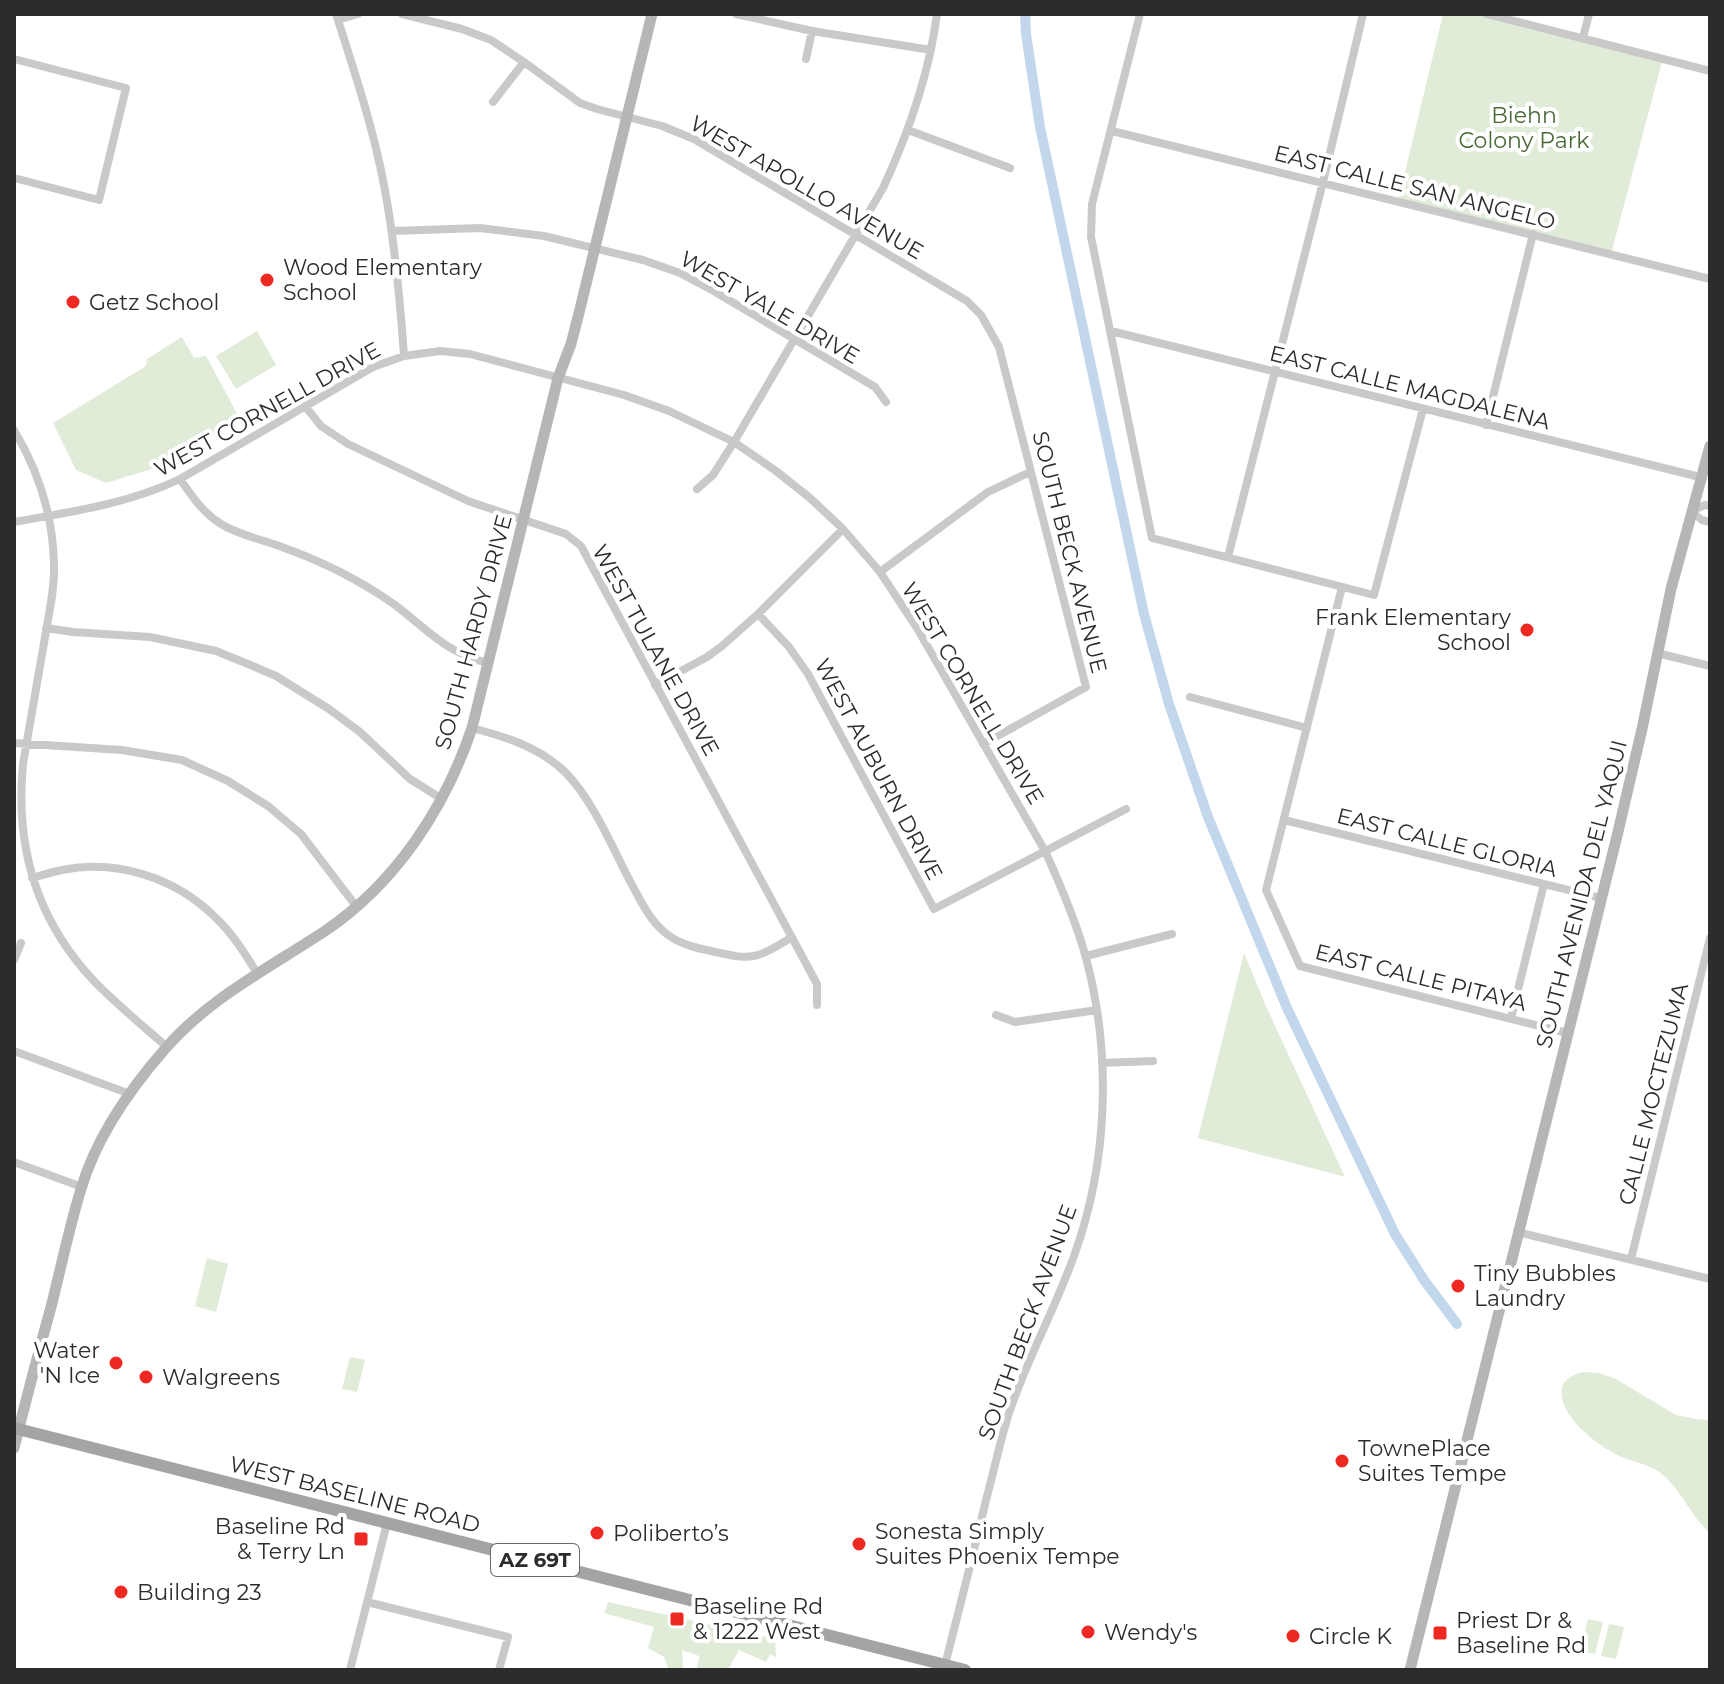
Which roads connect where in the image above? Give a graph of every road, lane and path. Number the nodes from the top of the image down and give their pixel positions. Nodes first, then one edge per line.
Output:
1 (358, 14) edge
2 (402, 14) edge
3 (652, 14) edge
4 (736, 14) edge
5 (937, 14) edge
6 (1140, 14) edge
7 (1363, 14) edge
8 (1487, 14) edge
9 (1589, 14) edge
10 (337, 17) edge
11 (812, 31) junction
12 (1583, 38) junction
13 (931, 50) junction
14 (14, 59) edge
15 (806, 59) dead end
16 (524, 62) junction
17 (1710, 71) edge
18 (493, 102) dead end
19 (627, 117) junction
20 (908, 130) junction
21 (1112, 131) junction
22 (1010, 168) dead end
23 (14, 178) edge
24 (1323, 182) junction
25 (392, 231) junction
26 (1533, 234) junction
27 (856, 235) junction
28 (595, 248) junction
29 (1710, 279) edge
30 (981, 315) joint
31 (1111, 331) junction
32 (795, 340) junction
33 (404, 356) junction
34 (1274, 371) junction
35 (558, 378) junction
36 (886, 402) dead end
37 (305, 406) junction
38 (1423, 409) junction
39 (1486, 425) junction
40 (14, 430) edge
41 (734, 442) junction
42 (1710, 446) edge
43 (1030, 472) junction
44 (1700, 477) junction
45 (180, 479) junction
46 (697, 489) dead end
47 (1710, 506) edge
48 (1691, 511) junction
49 (49, 516) junction
50 (524, 520) junction
51 (14, 522) edge
52 (1710, 522) edge
53 (843, 529) junction
54 (1228, 557) junction
55 (880, 572) junction
56 (1342, 587) junction
57 (758, 614) junction
58 (46, 628) junction
59 (1657, 653) junction
60 (488, 663) junction
61 (1710, 666) edge
62 (655, 685) junction
63 (1190, 697) dead end
64 (472, 728) junction
65 (1307, 728) junction
66 (14, 743) edge
67 (983, 744) junction
68 (26, 745) junction
69 (442, 799) junction
70 (1126, 809) dead end
71 (1284, 820) junction
72 (1045, 851) junction
73 (32, 878) junction
74 (1544, 884) junction
75 (1601, 898) junction
76 (356, 906) junction
77 (1172, 934) dead end
78 (792, 937) junction
79 (1710, 938) edge
80 (21, 943) dead end
81 (1086, 956) junction
82 (14, 960) edge
83 (257, 973) junction
84 (817, 1005) dead end
85 (1097, 1010) junction
86 (996, 1015) dead end
87 (1511, 1018) junction
88 (1567, 1033) junction
89 (167, 1047) junction
90 (14, 1051) edge
91 (1153, 1061) dead end
92 (1102, 1063) junction
93 (130, 1094) junction
94 (14, 1162) edge
95 (82, 1187) junction
96 (1517, 1232) junction
97 (1631, 1259) junction
98 (1710, 1279) edge
99 (16, 1428) edge
100 (14, 1448) edge
101 (387, 1523) junction
102 (367, 1602) junction
103 (945, 1665) junction
104 (350, 1670) edge
105 (499, 1670) edge
106 (965, 1670) edge
107 (1410, 1670) edge

1 - 10 street
2 - 16 street, WEST APOLLO AVENUE
3 - 19 street, SOUTH HARDY DRIVE
4 - 11 street
5 - 13 street
6 - 21 street
7 - 24 street
8 - 12 street
9 - 12 street
10 - 25 street
11 - 13 street
11 - 15 street
12 - 17 street
13 - 20 street
14 - 23 street
16 - 18 street
16 - 19 street, WEST APOLLO AVENUE
19 - 27 street, WEST APOLLO AVENUE
19 - 28 street, SOUTH HARDY DRIVE
20 - 22 street
20 - 27 street
21 - 24 street, EAST CALLE SAN ANGELO
21 - 31 street
24 - 26 street, EAST CALLE SAN ANGELO
24 - 34 street
25 - 28 street, WEST YALE DRIVE
25 - 33 street
26 - 29 street, EAST CALLE SAN ANGELO
26 - 39 street
27 - 30 street, WEST APOLLO AVENUE
27 - 32 street
28 - 32 street, WEST YALE DRIVE
28 - 35 street, SOUTH HARDY DRIVE
30 - 43 street, SOUTH BECK AVENUE
31 - 34 street, EAST CALLE MAGDALENA
31 - 54 street
32 - 36 street, WEST YALE DRIVE
32 - 41 street
33 - 35 street, WEST CORNELL DRIVE
33 - 37 street, WEST CORNELL DRIVE
34 - 38 street, EAST CALLE MAGDALENA
34 - 54 street
35 - 41 street, WEST CORNELL DRIVE
35 - 50 street, SOUTH HARDY DRIVE
37 - 45 street, WEST CORNELL DRIVE
37 - 50 street, WEST TULANE DRIVE
38 - 39 street, EAST CALLE MAGDALENA
38 - 56 street
39 - 44 street, EAST CALLE MAGDALENA
40 - 49 street
41 - 46 street
41 - 53 street, WEST CORNELL DRIVE
42 - 44 street, SOUTH AVENIDA DEL YAQUI
43 - 55 street
43 - 67 street, SOUTH BECK AVENUE
44 - 48 street, SOUTH AVENIDA DEL YAQUI
45 - 49 street, WEST CORNELL DRIVE
45 - 60 street
47 - 48 street
48 - 52 street
48 - 59 street, SOUTH AVENIDA DEL YAQUI
49 - 51 street, WEST CORNELL DRIVE
49 - 58 street
50 - 60 street, SOUTH HARDY DRIVE
50 - 62 street, WEST TULANE DRIVE
53 - 55 street, WEST CORNELL DRIVE
53 - 57 street
54 - 56 street
55 - 67 street, WEST CORNELL DRIVE
56 - 65 street
57 - 62 street
57 - 72 street, WEST AUBURN DRIVE
58 - 68 street
58 - 69 street
59 - 61 street
59 - 75 street, SOUTH AVENIDA DEL YAQUI
60 - 64 street, SOUTH HARDY DRIVE
62 - 78 street, WEST TULANE DRIVE
63 - 65 street
64 - 69 street, SOUTH HARDY DRIVE
64 - 78 street
65 - 71 street
66 - 68 street
67 - 72 street, WEST CORNELL DRIVE
68 - 73 street
68 - 76 street
69 - 76 street, SOUTH HARDY DRIVE
70 - 72 street
71 - 74 street, EAST CALLE GLORIA
71 - 87 street, EAST CALLE PITAYA
72 - 81 street, SOUTH BECK AVENUE
73 - 83 street
73 - 89 street
74 - 75 street, EAST CALLE GLORIA
74 - 87 street
75 - 88 street, SOUTH AVENIDA DEL YAQUI
76 - 83 street, SOUTH HARDY DRIVE
77 - 81 street
78 - 84 street, WEST TULANE DRIVE
79 - 97 street, CALLE MOCTEZUMA
80 - 82 street
81 - 85 street, SOUTH BECK AVENUE
83 - 89 street, SOUTH HARDY DRIVE
85 - 86 street
85 - 92 street, SOUTH BECK AVENUE
87 - 88 street, EAST CALLE PITAYA
88 - 96 street, SOUTH AVENIDA DEL YAQUI
89 - 93 street, SOUTH HARDY DRIVE
90 - 93 street
91 - 92 street
92 - 103 street, SOUTH BECK AVENUE
93 - 95 street, SOUTH HARDY DRIVE
94 - 95 street
95 - 99 street, SOUTH HARDY DRIVE
96 - 97 street
96 - 107 street, SOUTH AVENIDA DEL YAQUI
97 - 98 street
99 - 100 street, SOUTH HARDY DRIVE
99 - 101 main road, WEST BASELINE ROAD / AZ 69T
101 - 102 street
101 - 103 main road, WEST BASELINE ROAD / AZ 69T
102 - 104 street
102 - 105 street
103 - 106 main road, WEST BASELINE ROAD / AZ 69T

